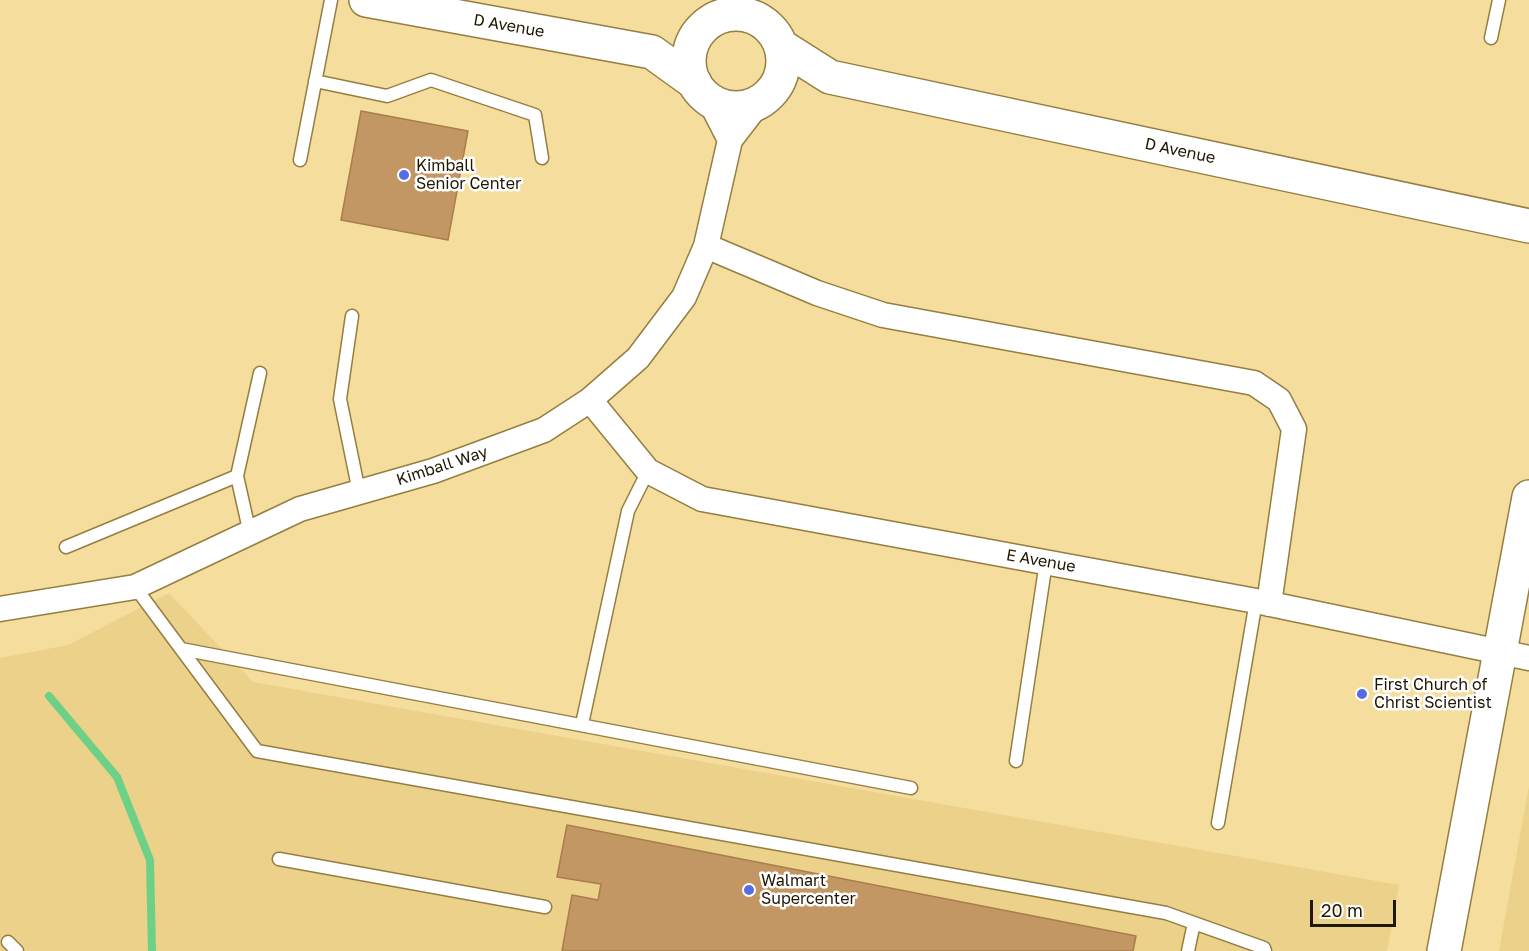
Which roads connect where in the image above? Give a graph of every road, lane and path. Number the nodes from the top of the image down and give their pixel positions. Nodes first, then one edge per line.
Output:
1 (331, 0) edge
2 (366, 0) edge
3 (756, 0) edge
4 (1499, 0) edge
5 (716, 17) edge
6 (776, 37) junction
7 (1491, 38) dead end
8 (652, 52) junction
9 (830, 77) junction
10 (315, 81) junction
11 (703, 92) junction
12 (766, 96) junction
13 (732, 137) junction
14 (542, 158) dead end
15 (300, 160) dead end
16 (1529, 226) edge
17 (706, 246) junction
18 (352, 316) dead end
19 (260, 373) dead end
20 (590, 400) junction
21 (648, 471) junction
22 (237, 476) junction
23 (359, 492) junction
24 (1529, 497) edge
25 (250, 534) junction
26 (66, 547) dead end
27 (1046, 562) junction
28 (135, 587) junction
29 (1262, 603) junction
30 (0, 609) edge
31 (181, 649) junction
32 (1514, 655) edge
33 (582, 724) junction
34 (1016, 761) dead end
35 (911, 788) dead end
36 (1218, 823) dead end
37 (279, 859) dead end
38 (545, 907) dead end
39 (1194, 923) junction
40 (1188, 951) edge
41 (1265, 951) edge
42 (1444, 951) edge

1 - 10 lane
2 - 8 street, D Avenue
3 - 6 street
4 - 7 lane
5 - 6 street
5 - 8 street
5 - 11 street
6 - 9 street, D Avenue
6 - 12 street
8 - 11 street, D Avenue
9 - 12 street, D Avenue
9 - 16 street, D Avenue
10 - 14 lane
10 - 15 lane
11 - 12 street
11 - 13 street
12 - 13 street, Kimball Way
13 - 17 street, Kimball Way
17 - 20 street, Kimball Way
17 - 29 street
18 - 23 lane
19 - 22 lane
20 - 21 street, E Avenue
20 - 23 street, Kimball Way
21 - 27 street, E Avenue
21 - 33 lane
22 - 25 lane
22 - 26 lane
23 - 25 street, Kimball Way
24 - 32 street
25 - 28 street, Kimball Way
27 - 29 street, E Avenue
27 - 34 lane
28 - 30 street, Kimball Way
28 - 31 lane
29 - 32 street, E Avenue
29 - 36 lane
31 - 33 lane
31 - 39 lane
32 - 42 street
33 - 35 lane
37 - 38 lane
39 - 40 lane
39 - 41 lane

